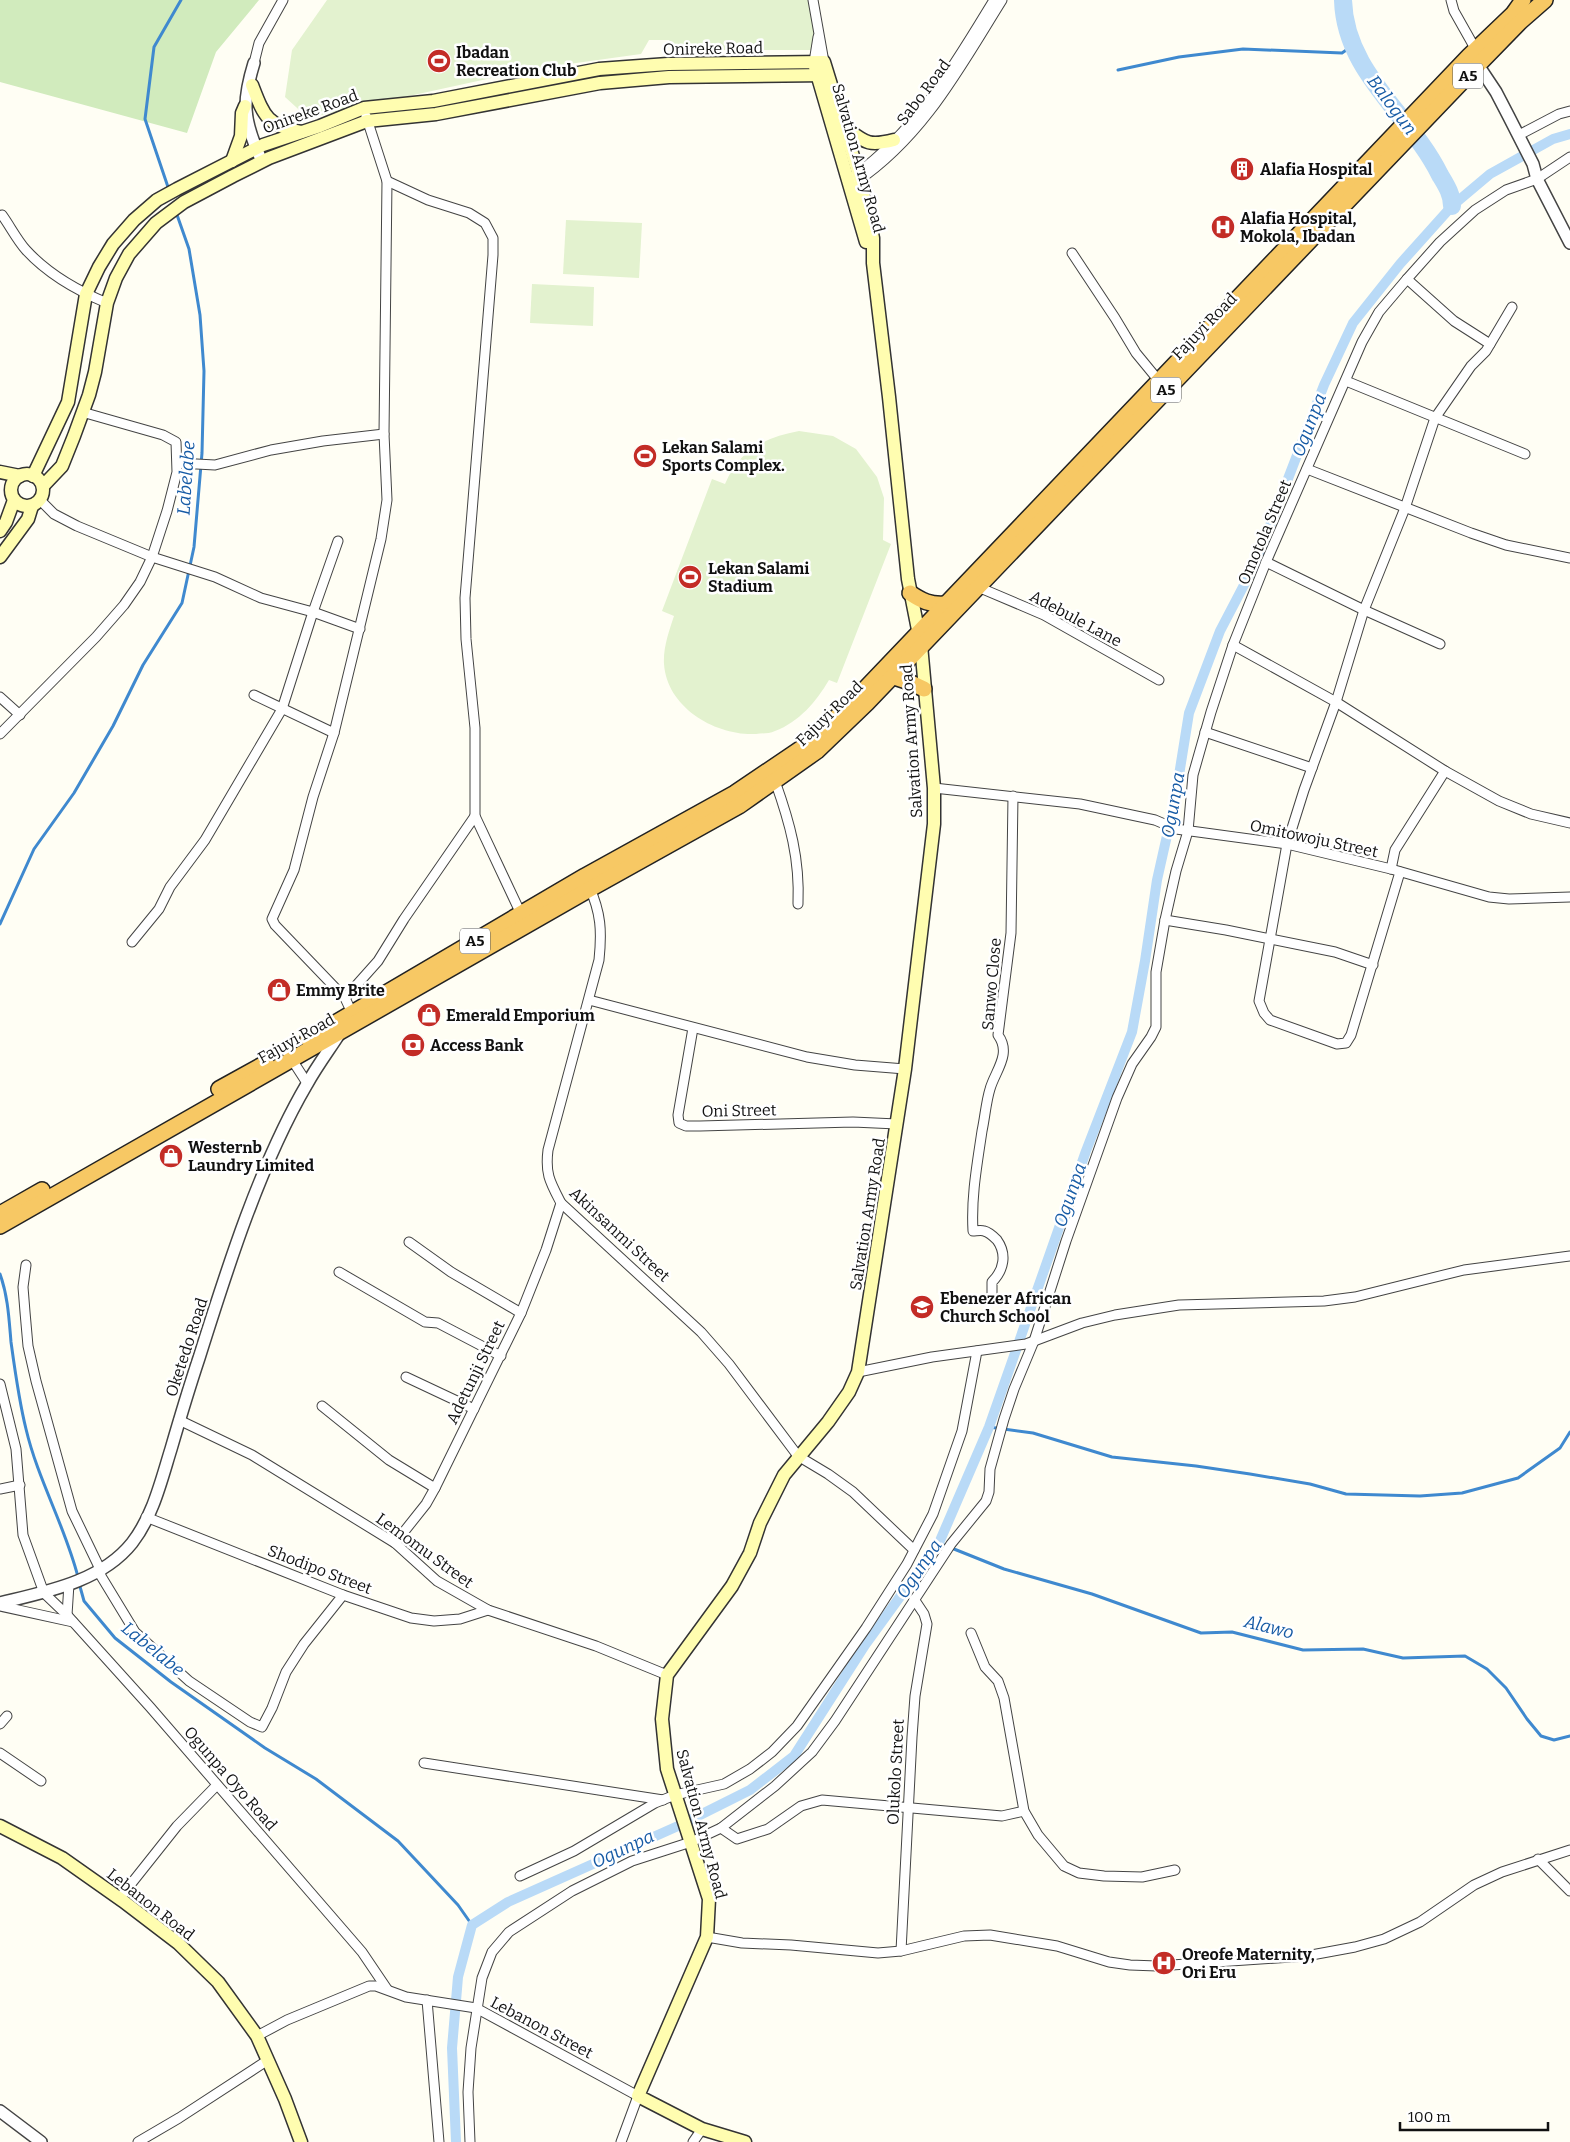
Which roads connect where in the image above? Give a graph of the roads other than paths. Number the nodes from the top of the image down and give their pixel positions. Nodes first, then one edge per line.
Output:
1 (283, 0) edge
2 (813, 0) edge
3 (994, 0) edge
4 (1002, 0) edge
5 (1451, 0) edge
6 (1523, 0) edge
7 (1545, 0) edge
8 (1517, 17) junction
9 (1476, 50) junction
10 (254, 62) junction
11 (1478, 66) junction
12 (821, 68) junction
13 (252, 85) junction
14 (245, 106) junction
15 (364, 108) junction
16 (1570, 111) edge
17 (368, 121) junction
18 (843, 126) junction
19 (1409, 128) junction
20 (301, 132) junction
21 (1521, 139) junction
22 (894, 140) junction
23 (260, 147) junction
24 (1570, 156) edge
25 (265, 160) junction
26 (232, 161) junction
27 (1537, 179) junction
28 (853, 180) junction
29 (387, 181) junction
30 (2, 215) dead end
31 (1570, 243) edge
32 (1072, 253) dead end
33 (1407, 279) junction
34 (86, 294) junction
35 (107, 303) junction
36 (1512, 307) dead end
37 (1490, 344) junction
38 (1159, 380) junction
39 (1346, 380) junction
40 (82, 412) junction
41 (1435, 418) junction
42 (384, 434) junction
43 (1525, 454) dead end
44 (178, 463) junction
45 (1307, 469) junction
46 (0, 472) edge
47 (20, 476) junction
48 (33, 476) junction
49 (43, 486) junction
50 (8, 495) edge
51 (36, 503) junction
52 (1405, 508) junction
53 (0, 531) edge
54 (338, 541) dead end
55 (0, 557) edge
56 (152, 557) junction
57 (1570, 558) edge
58 (1266, 562) junction
59 (978, 587) junction
60 (910, 593) junction
61 (945, 604) junction
62 (1364, 610) junction
63 (312, 612) junction
64 (360, 629) junction
65 (920, 638) junction
66 (1440, 644) dead end
67 (1233, 645) junction
68 (891, 676) junction
69 (1159, 680) dead end
70 (924, 689) junction
71 (254, 695) dead end
72 (0, 697) edge
73 (1336, 702) junction
74 (282, 709) junction
75 (20, 715) junction
76 (1205, 732) junction
77 (334, 733) junction
78 (0, 734) edge
79 (1312, 768) junction
80 (1445, 771) junction
81 (774, 782) junction
82 (934, 788) junction
83 (1013, 796) junction
84 (475, 816) junction
85 (1570, 823) edge
86 (1188, 831) junction
87 (1287, 844) junction
88 (1391, 869) junction
89 (1400, 872) junction
90 (587, 883) junction
91 (1570, 897) edge
92 (798, 904) dead end
93 (525, 919) junction
94 (1165, 920) junction
95 (1270, 940) junction
96 (132, 942) dead end
97 (1373, 965) junction
98 (345, 998) junction
99 (589, 1000) junction
100 (352, 1013) junction
101 (693, 1028) junction
102 (341, 1032) junction
103 (289, 1055) junction
104 (905, 1070) junction
105 (307, 1083) junction
106 (897, 1124) junction
107 (561, 1204) junction
108 (2, 1219) edge
109 (409, 1242) dead end
110 (1570, 1256) edge
111 (26, 1266) dead end
112 (340, 1272) dead end
113 (992, 1295) dead end
114 (521, 1313) junction
115 (1030, 1342) junction
116 (977, 1351) junction
117 (501, 1356) junction
118 (858, 1372) junction
119 (406, 1377) dead end
120 (0, 1384) edge
121 (322, 1406) dead end
122 (474, 1409) junction
123 (180, 1420) junction
124 (798, 1456) junction
125 (20, 1485) junction
126 (435, 1488) junction
127 (0, 1489) edge
128 (146, 1518) junction
129 (395, 1543) junction
130 (914, 1550) junction
131 (98, 1570) junction
132 (72, 1583) junction
133 (44, 1593) junction
134 (343, 1595) junction
135 (914, 1599) junction
136 (0, 1605) edge
137 (488, 1610) junction
138 (70, 1618) junction
139 (971, 1632) dead end
140 (667, 1675) junction
141 (7, 1716) dead end
142 (0, 1724) edge
143 (0, 1753) edge
144 (424, 1763) dead end
145 (41, 1781) dead end
146 (217, 1785) junction
147 (673, 1800) junction
148 (908, 1808) junction
149 (1024, 1811) junction
150 (0, 1826) edge
151 (721, 1828) junction
152 (689, 1837) junction
153 (1570, 1850) edge
154 (1538, 1859) junction
155 (1176, 1870) dead end
156 (520, 1876) dead end
157 (1570, 1891) edge
158 (119, 1899) junction
159 (707, 1937) junction
160 (901, 1951) junction
161 (387, 1989) junction
162 (430, 2001) junction
163 (472, 2008) junction
164 (257, 2036) junction
165 (268, 2060) junction
166 (638, 2096) junction
167 (0, 2111) edge
168 (702, 2129) junction
169 (41, 2142) edge
170 (138, 2142) edge
171 (301, 2142) edge
172 (438, 2142) edge
173 (470, 2142) edge
174 (621, 2142) edge
175 (693, 2142) edge
176 (744, 2142) edge

1 - 10 street
2 - 12 street
3 - 22 street, Sabo Road
4 - 28 street, Sabo Road
5 - 9 street
6 - 8 highway, A5
7 - 8 highway, A5
8 - 9 highway, Fajuyi Road / A5
8 - 11 highway, Fajuyi Road / A5
9 - 19 highway, Fajuyi Road / A5
10 - 13 street
10 - 14 street
11 - 19 highway, Fajuyi Road / A5
11 - 21 street
12 - 15 main road, Onireke Road
12 - 17 main road, Onireke Road
12 - 18 main road, Salvation Army Road
12 - 28 main road, Salvation Army Road
13 - 20 main road
13 - 23 street
14 - 23 street
14 - 26 main road
15 - 17 street
15 - 20 main road, Onireke Road
16 - 21 street
17 - 25 main road, Onireke Road
17 - 29 street
18 - 22 main road
18 - 28 main road, Salvation Army Road
19 - 38 highway, Fajuyi Road / A5
19 - 59 highway, Fajuyi Road / A5
20 - 23 main road, Onireke Road
21 - 27 street
22 - 28 street, Sabo Road
23 - 25 street
23 - 26 main road, Onireke Road
24 - 27 street, Omotola Street
25 - 35 main road, Onireke Road
26 - 34 main road, Onireke Road
27 - 31 street
27 - 33 street, Omotola Street
28 - 60 main road, Salvation Army Road
29 - 42 street
29 - 84 street
30 - 34 street
32 - 38 street
33 - 37 street
33 - 39 street, Omotola Street
34 - 35 street
34 - 48 main road, Onireke Road
35 - 40 main road, Onireke Road
36 - 37 street
37 - 41 street
38 - 61 highway, Fajuyi Road / A5
39 - 41 street
39 - 45 street, Omotola Street
40 - 44 street
40 - 49 main road, Onireke Road
41 - 43 street
41 - 52 street
42 - 44 street
42 - 64 street
44 - 56 street
45 - 52 street
45 - 58 street, Omotola Street
46 - 47 main road
47 - 48 main road
47 - 50 main road
48 - 49 main road
49 - 51 main road
50 - 51 main road
50 - 53 main road
51 - 55 main road
51 - 56 street
52 - 57 street
52 - 62 street
54 - 63 street
56 - 63 street
56 - 75 street
58 - 62 street
58 - 67 street, Omotola Street
59 - 65 highway, Fajuyi Road / A5
59 - 69 street, Adebule Lane
60 - 61 highway
60 - 65 main road, Salvation Army Road
61 - 65 highway, Fajuyi Road / A5
62 - 66 street
62 - 73 street
63 - 64 street
63 - 74 street
64 - 77 street
65 - 68 highway, Fajuyi Road / A5
65 - 70 main road, Salvation Army Road
65 - 90 highway, Fajuyi Road / A5
67 - 73 street
67 - 76 street, Omotola Street
68 - 70 highway
68 - 81 highway, Fajuyi Road / A5
70 - 82 main road, Salvation Army Road
71 - 74 street
72 - 75 street
73 - 79 street
73 - 80 street
74 - 77 street
74 - 96 street
75 - 78 street
76 - 79 street
76 - 86 street, Omotola Street
77 - 98 street
79 - 87 street
80 - 85 street
80 - 88 street
81 - 90 highway, Fajuyi Road / A5
81 - 92 street
82 - 83 street, Omitowoju Street
82 - 104 main road, Salvation Army Road
83 - 86 street, Omitowoju Street
83 - 113 street, Sanwo Close
84 - 93 street
84 - 98 street
86 - 87 street, Omitowoju Street
86 - 94 street, Omotola Street
87 - 88 street, Omitowoju Street
87 - 95 street
88 - 89 street, Omitowoju Street
89 - 91 street, Omitowoju Street
89 - 97 street
90 - 93 highway, Fajuyi Road / A5
90 - 99 street, Akinsanmi Street
93 - 100 highway, Fajuyi Road / A5
93 - 102 highway, Fajuyi Road / A5
94 - 95 street
94 - 115 street, Omotola Street
95 - 97 street
95 - 97 street
98 - 100 street
99 - 101 street
99 - 107 street, Akinsanmi Street
100 - 103 highway, Fajuyi Road / A5
101 - 104 street
101 - 106 street, Oni Street
102 - 103 highway, Fajuyi Road / A5
102 - 105 street, Oketedo Road
103 - 105 street
103 - 108 highway, Fajuyi Road / A5
104 - 106 main road, Salvation Army Road
105 - 123 street, Oketedo Road
106 - 118 main road, Salvation Army Road
107 - 114 street, Adetunji Street
107 - 124 street, Akinsanmi Street
109 - 114 street
110 - 115 street
111 - 131 street
112 - 117 street
114 - 117 street, Adetunji Street
115 - 116 street
115 - 135 street, Omotola Street
116 - 118 street
116 - 130 street
117 - 122 street, Adetunji Street
118 - 124 main road, Salvation Army Road
119 - 122 street
120 - 125 street
121 - 126 street
122 - 126 street, Adetunji Street
123 - 128 street, Oketedo Road
123 - 129 street, Lemomu Street
124 - 130 street
124 - 140 main road, Salvation Army Road
125 - 127 street
125 - 133 street
126 - 129 street, Adetunji Street
128 - 131 street, Oketedo Road
128 - 134 street, Shodipo Street
129 - 137 street, Lemomu Street
130 - 147 street
131 - 132 street, Oketedo Road
131 - 134 street
132 - 133 street, Oketedo Road
132 - 138 street
133 - 136 street, Oketedo Road
133 - 138 street, Ogunpa Oyo Road
134 - 137 street, Shodipo Street
135 - 148 street, Olukolo Street
135 - 151 street, Omotola Street
136 - 138 street
137 - 140 street, Lemomu Street
138 - 146 street, Ogunpa Oyo Road
139 - 149 street
140 - 147 main road, Salvation Army Road
141 - 142 street
143 - 145 street
144 - 147 street
146 - 158 street
146 - 161 street, Ogunpa Oyo Road
147 - 152 main road, Salvation Army Road
147 - 156 street
148 - 149 street
148 - 151 street
148 - 160 street, Olukolo Street
149 - 155 street
150 - 158 main road, Lebanon Road
151 - 152 street, Omotola Street
152 - 159 main road, Salvation Army Road
152 - 163 street, Omotola Street
153 - 154 street
154 - 157 street
154 - 160 street
158 - 164 main road, Lebanon Road
159 - 160 street
159 - 166 main road, Salvation Army Road
161 - 162 street, Lebanon Street
161 - 164 street
162 - 163 street, Lebanon Street
162 - 172 street
163 - 166 street, Lebanon Street
163 - 173 street, Omotola Street
164 - 165 main road, Lebanon Road
165 - 170 street
165 - 171 main road, Lebanon Road
166 - 168 main road
166 - 174 street
167 - 169 street
168 - 175 street
168 - 176 main road

